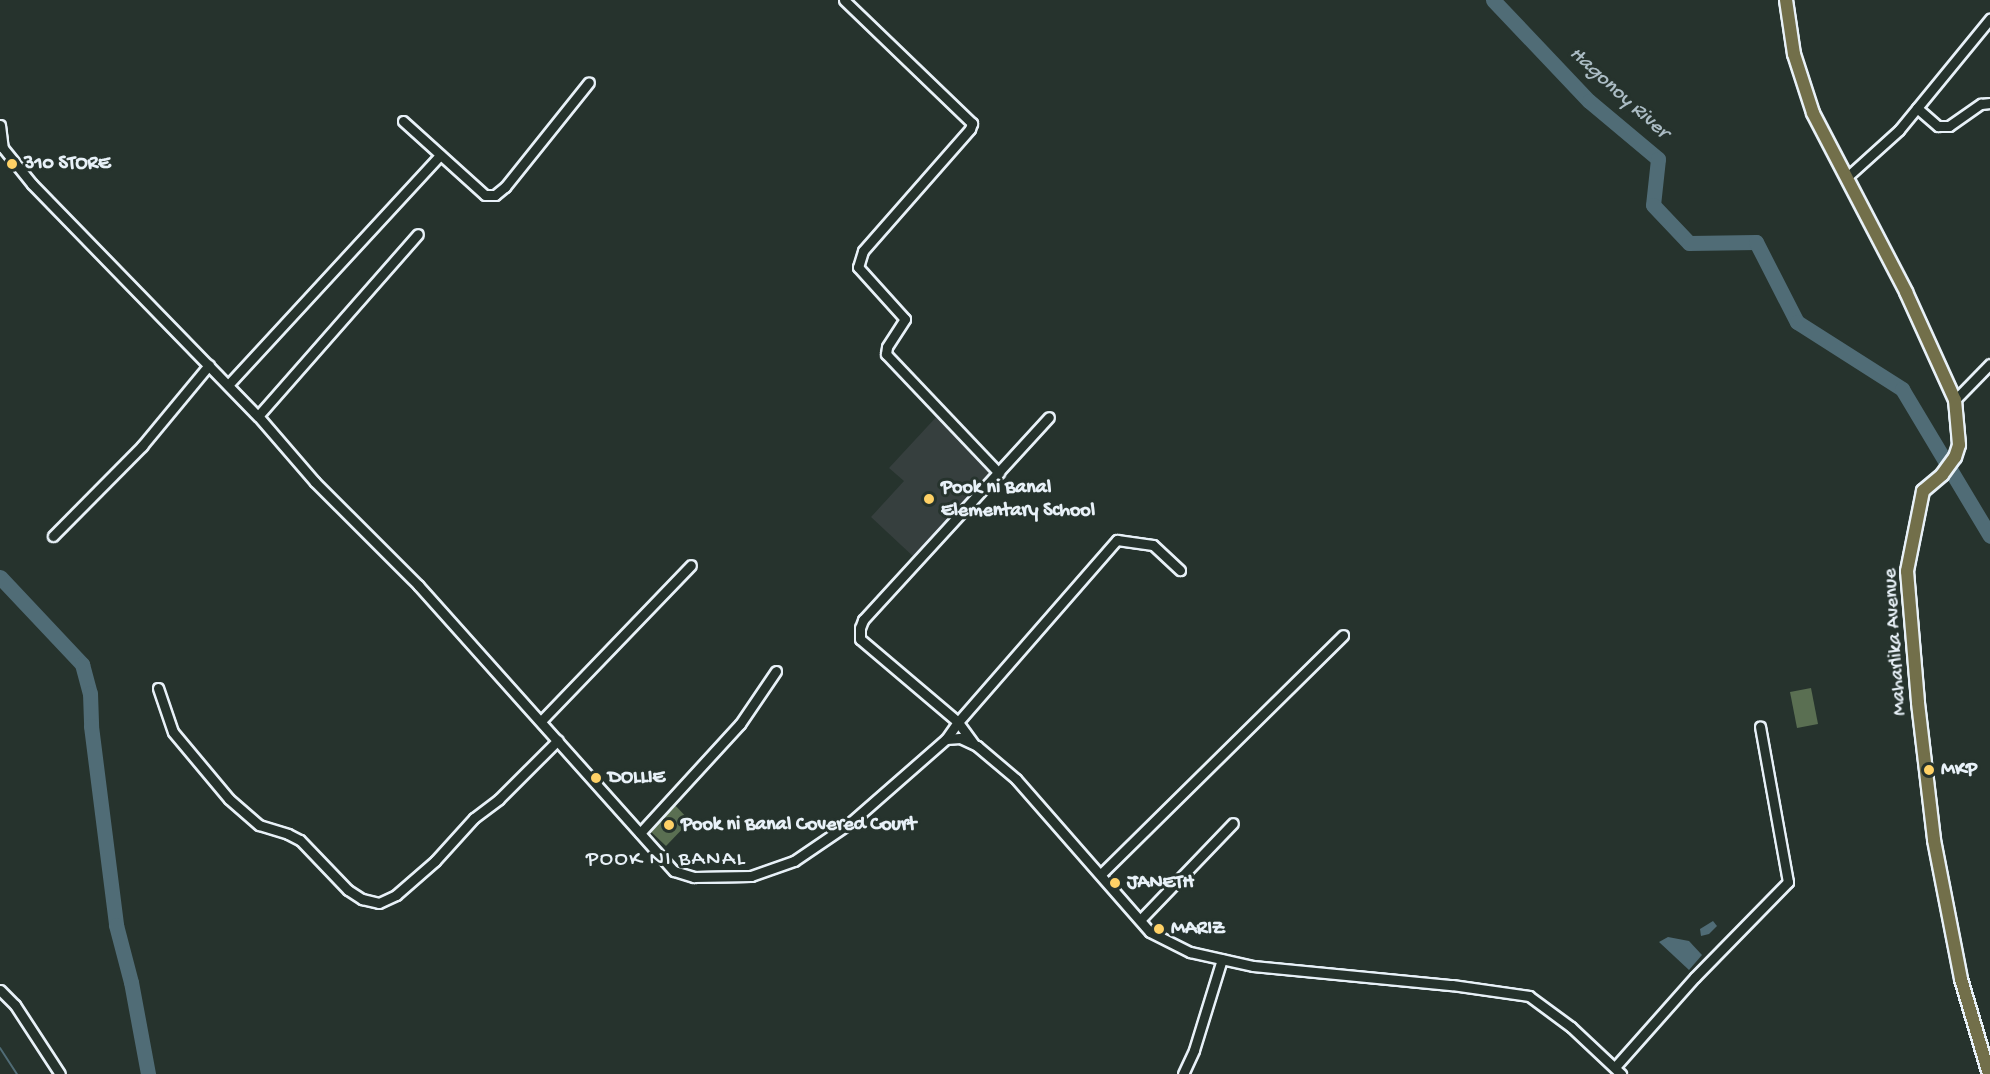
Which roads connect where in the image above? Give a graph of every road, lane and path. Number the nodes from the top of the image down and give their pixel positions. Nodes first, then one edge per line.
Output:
1 (844, 0) edge
2 (1786, 0) edge
3 (1990, 19) edge
4 (589, 82) dead end
5 (1990, 103) edge
6 (1917, 108) junction
7 (403, 121) dead end
8 (0, 125) edge
9 (440, 155) junction
10 (1847, 177) junction
11 (418, 234) dead end
12 (1990, 364) edge
13 (209, 365) junction
14 (228, 386) junction
15 (1955, 400) junction
16 (258, 416) junction
17 (1049, 417) dead end
18 (999, 473) junction
19 (53, 536) dead end
20 (691, 565) dead end
21 (1180, 570) dead end
22 (1343, 635) dead end
23 (776, 671) dead end
24 (158, 688) dead end
25 (541, 721) junction
26 (958, 722) junction
27 (1760, 727) dead end
28 (946, 739) junction
29 (558, 740) junction
30 (975, 745) junction
31 (1233, 823) dead end
32 (640, 833) junction
33 (1101, 874) junction
34 (1140, 920) junction
35 (1221, 959) junction
36 (0, 990) edge
37 (1618, 1071) edge
38 (60, 1074) edge
39 (1183, 1074) edge
40 (1989, 1074) edge

1 - 18 street
2 - 10 main road, Maharlika Avenue
3 - 6 street
4 - 9 street
5 - 6 street
6 - 10 street
7 - 9 street
8 - 13 street
9 - 14 street
10 - 15 main road, Maharlika Avenue
11 - 16 street
12 - 15 street
13 - 14 street
13 - 19 street
14 - 16 street
15 - 40 main road, Maharlika Avenue
16 - 25 street
17 - 18 street
18 - 26 street
20 - 25 street
21 - 26 street
22 - 33 street
23 - 32 street
24 - 29 street
25 - 29 street
26 - 28 street
26 - 30 street
27 - 37 street
28 - 30 street
28 - 32 street
29 - 32 street
30 - 33 street
31 - 34 street
33 - 34 street
34 - 35 street
35 - 37 street
35 - 39 street
36 - 38 street

